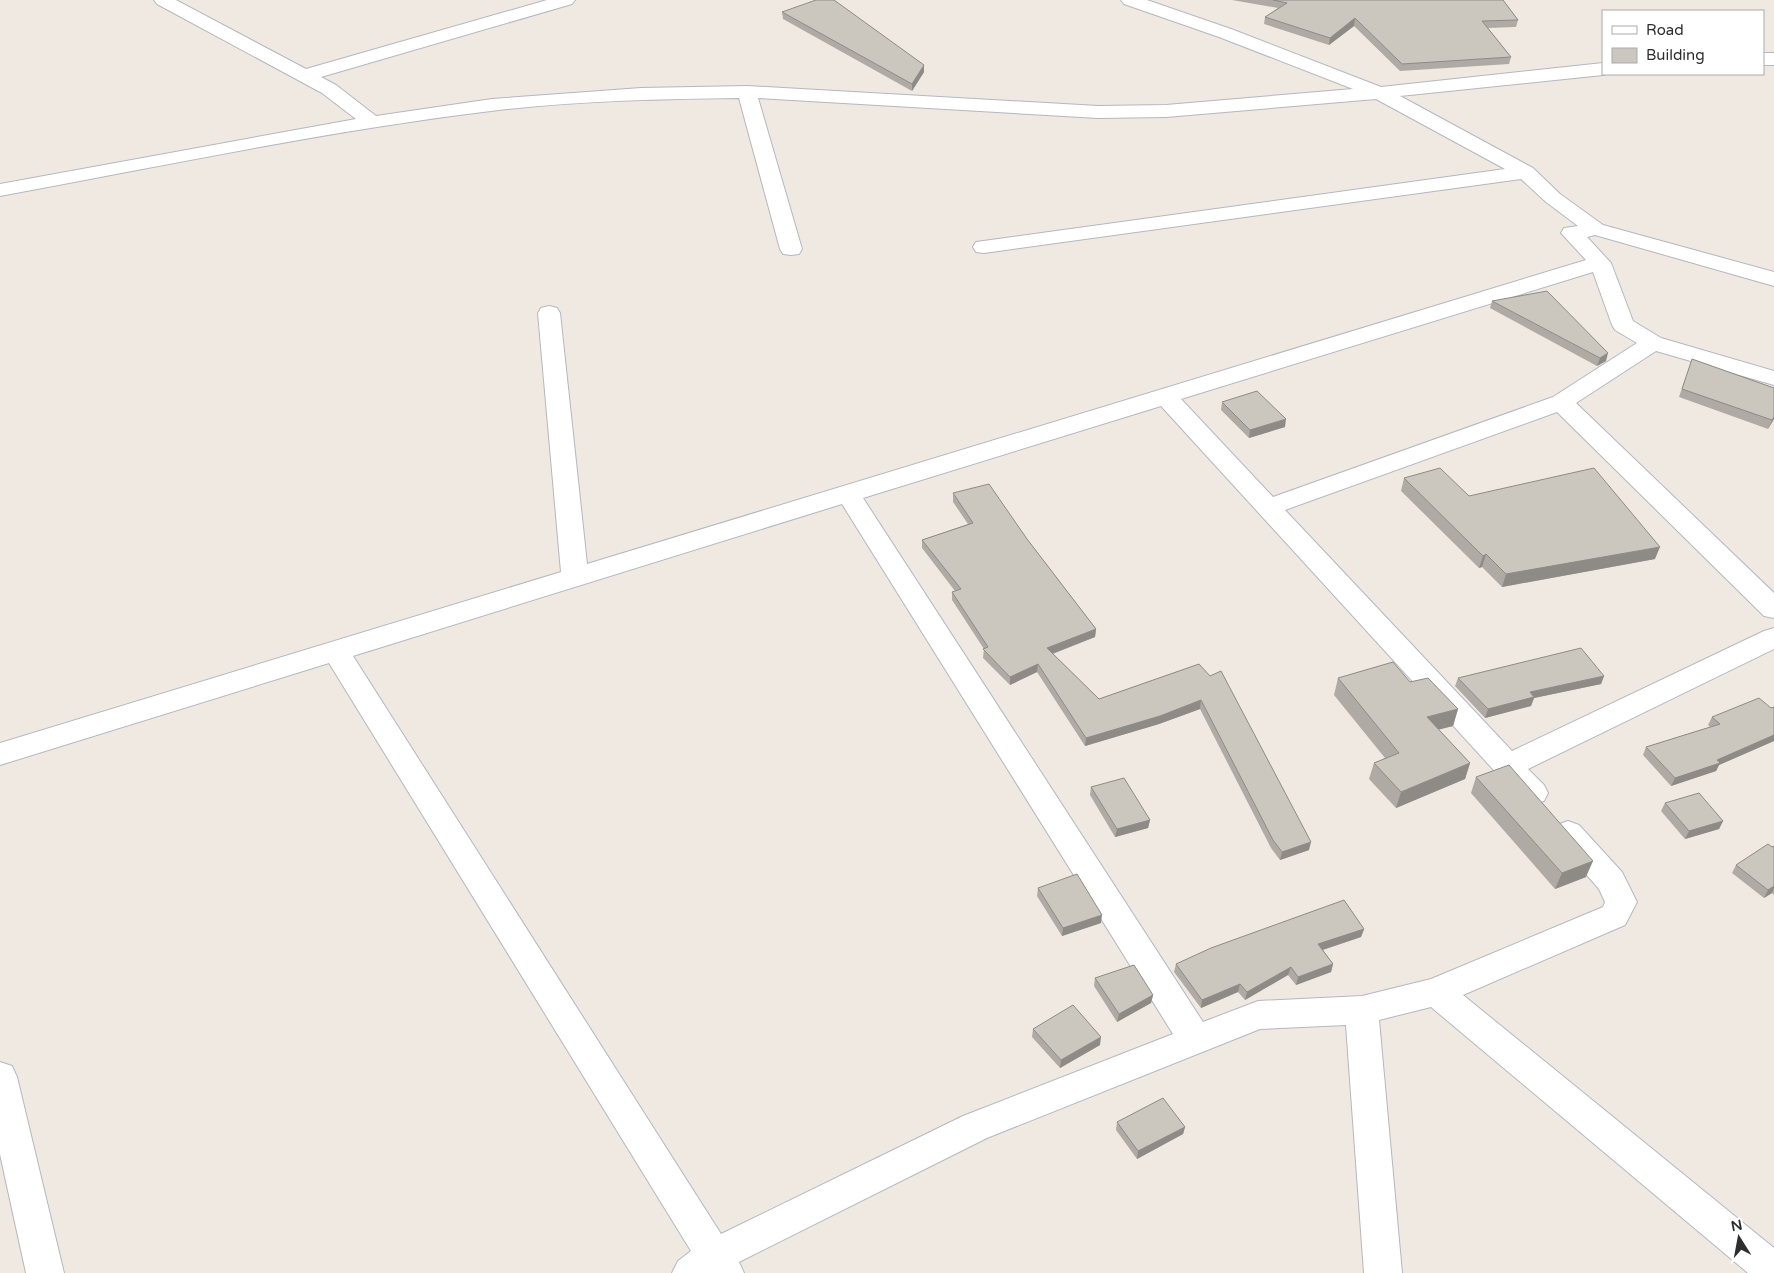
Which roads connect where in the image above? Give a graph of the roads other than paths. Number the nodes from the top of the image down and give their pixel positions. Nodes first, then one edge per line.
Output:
1 (163, 0) edge
2 (566, 0) edge
3 (1130, 0) edge
4 (1602, 69) edge
5 (304, 76) junction
6 (748, 92) junction
7 (1379, 92) junction
8 (372, 122) junction
9 (1526, 172) junction
10 (0, 190) edge
11 (1596, 229) junction
12 (984, 247) dead end
13 (791, 249) dead end
14 (1600, 263) junction
15 (1774, 278) edge
16 (549, 313) dead end
17 (1653, 343) junction
18 (1774, 378) edge
19 (1166, 397) junction
20 (1561, 402) junction
21 (848, 494) junction
22 (1269, 507) junction
23 (575, 578) junction
24 (1774, 609) edge
25 (1774, 638) edge
26 (336, 651) junction
27 (0, 754) edge
28 (1509, 765) junction
29 (1436, 992) junction
30 (1362, 1010) junction
31 (1195, 1040) junction
32 (0, 1077) edge
33 (5, 1125) edge
34 (1772, 1266) edge
35 (711, 1267) edge
36 (45, 1273) edge
37 (1383, 1273) edge

1 - 5 street
2 - 5 street
3 - 7 street
4 - 7 street
5 - 8 street
6 - 7 street
6 - 8 street
6 - 13 street
7 - 9 street
8 - 10 street
9 - 11 street
9 - 12 street
11 - 14 street
11 - 15 street
14 - 17 street
14 - 19 street
16 - 23 street
17 - 18 street
17 - 20 street
19 - 21 street
19 - 22 street
20 - 22 street
20 - 24 street
21 - 23 street
21 - 31 street
22 - 28 street
23 - 26 street
25 - 28 street
26 - 27 street
26 - 35 street
28 - 29 street
29 - 30 street
29 - 34 street
30 - 31 street
30 - 37 street
31 - 35 street
32 - 33 street
33 - 36 street

